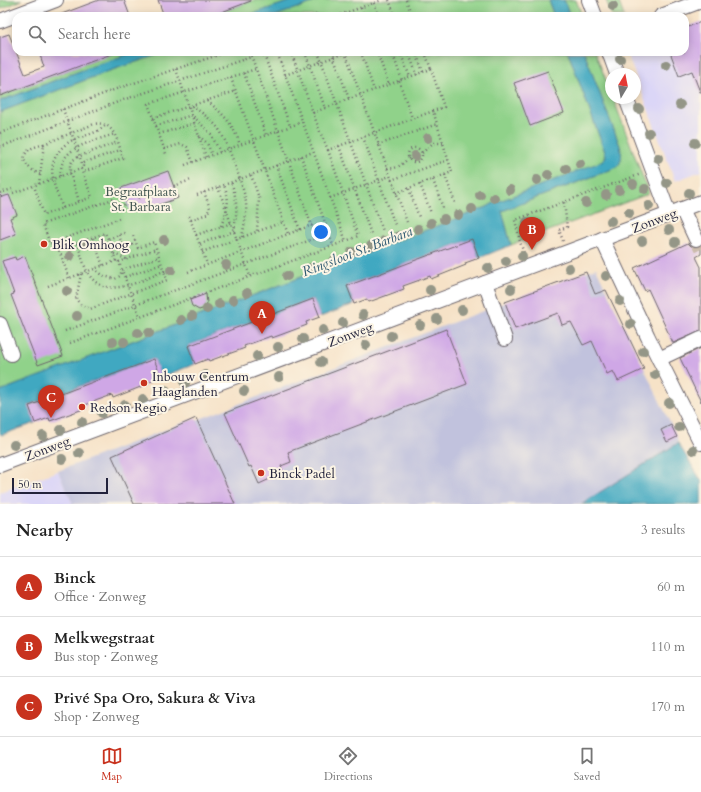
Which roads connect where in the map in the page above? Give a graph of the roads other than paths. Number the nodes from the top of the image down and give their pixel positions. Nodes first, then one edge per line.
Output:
1 (56, 0) edge
2 (589, 0) edge
3 (701, 1) edge
4 (24, 12) edge
5 (594, 12) edge
6 (672, 12) edge
7 (12, 16) edge
8 (0, 21) edge
9 (610, 56) edge
10 (615, 68) edge
11 (628, 104) edge
12 (701, 202) edge
13 (676, 212) junction
14 (602, 239) junction
15 (696, 239) tunnel mouth
16 (484, 283) junction
17 (0, 324) edge
18 (505, 339) dead end
19 (701, 339) edge
20 (11, 354) dead end
21 (659, 359) junction
22 (699, 436) edge
23 (0, 466) edge

1 - 4 street
2 - 5 street
3 - 6 street
7 - 8 street
9 - 10 street
11 - 13 street
12 - 13 street, Zonweg
13 - 14 street, Zonweg
13 - 15 street
14 - 16 street, Zonweg
14 - 21 street
16 - 18 street
16 - 23 street, Zonweg
17 - 20 street
19 - 21 street
21 - 22 street

